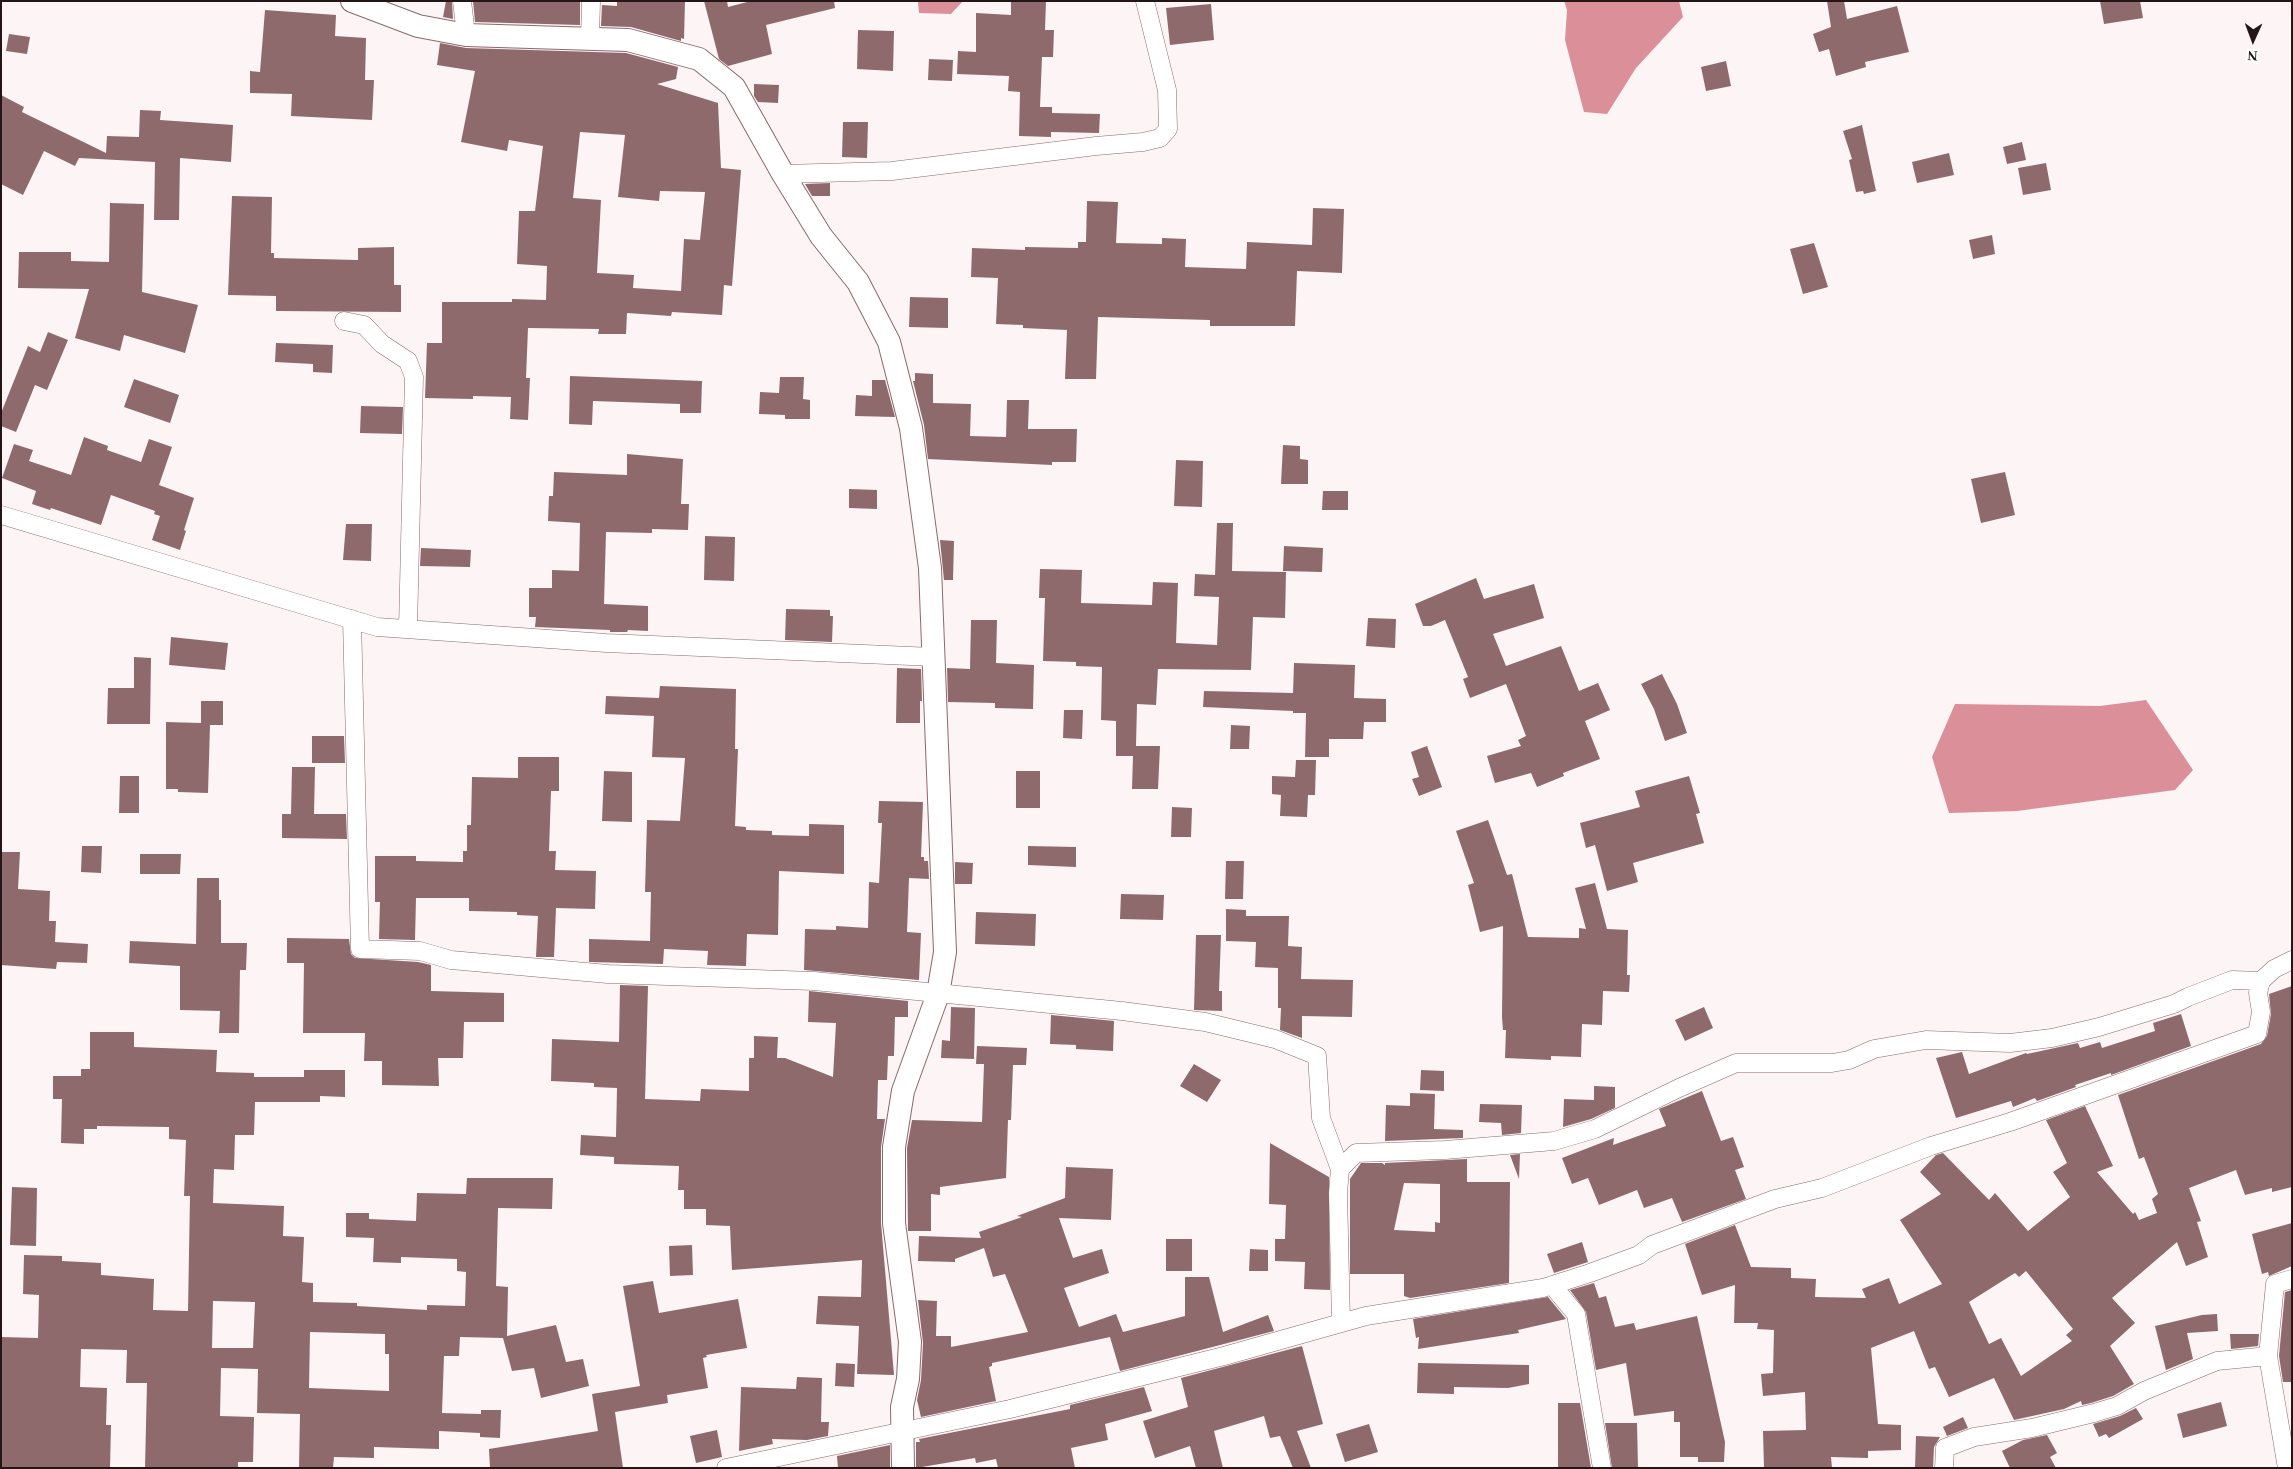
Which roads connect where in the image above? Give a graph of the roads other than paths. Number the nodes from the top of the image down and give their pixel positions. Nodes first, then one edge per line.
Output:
1 (352, 1) edge
2 (462, 1) edge
3 (591, 1) edge
4 (1146, 1) edge
5 (466, 35) junction
6 (590, 39) junction
7 (783, 174) junction
8 (344, 321) dead end
9 (1, 515) edge
10 (352, 620) junction
11 (408, 628) junction
12 (934, 657) junction
13 (2292, 960) edge
14 (2261, 981) junction
15 (938, 994) junction
16 (1340, 1169) junction
17 (2292, 1279) edge
18 (1552, 1285) junction
19 (1341, 1322) junction
20 (2268, 1356) junction
21 (903, 1431) junction
22 (726, 1468) edge
23 (902, 1468) edge
24 (1602, 1468) edge
25 (1944, 1468) edge
26 (2287, 1468) edge

1 - 5 street
2 - 5 street
3 - 6 street
4 - 7 street
5 - 6 street
6 - 7 street
7 - 12 street
8 - 11 street
9 - 10 street
10 - 11 street
10 - 15 street
11 - 12 street
12 - 15 street
13 - 14 street
14 - 16 street
14 - 18 street
15 - 16 street
15 - 21 street
16 - 19 street
17 - 20 street
18 - 19 street
18 - 24 street
19 - 21 street
20 - 25 street
20 - 26 street
21 - 22 street
21 - 23 street

